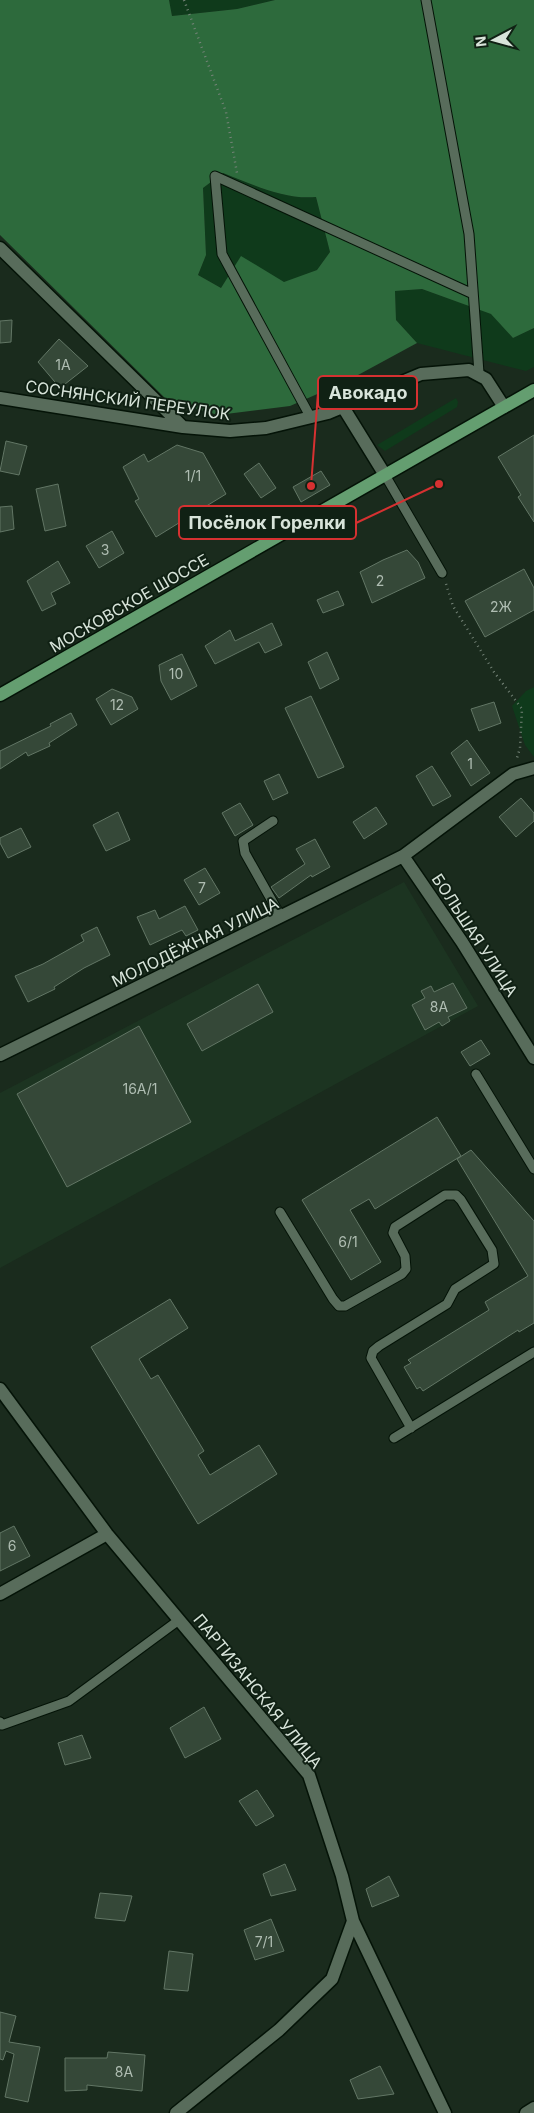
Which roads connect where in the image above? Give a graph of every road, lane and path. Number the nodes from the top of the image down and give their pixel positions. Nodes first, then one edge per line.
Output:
1 (184, 0) edge
2 (426, 0) edge
3 (239, 187) junction
4 (0, 248) edge
5 (473, 294) junction
6 (479, 373) junction
7 (534, 390) edge
8 (0, 398) edge
9 (344, 407) junction
10 (504, 407) junction
11 (311, 418) junction
12 (184, 427) junction
13 (385, 475) junction
14 (442, 574) joint
15 (0, 696) edge
16 (534, 768) edge
17 (513, 774) junction
18 (273, 821) dead end
19 (403, 856) junction
20 (281, 918) junction
21 (0, 1055) edge
22 (534, 1058) edge
23 (476, 1074) dead end
24 (534, 1169) edge
25 (280, 1212) dead end
26 (534, 1352) edge
27 (0, 1390) edge
28 (411, 1428) junction
29 (394, 1438) dead end
30 (108, 1534) junction
31 (0, 1594) edge
32 (179, 1620) junction
33 (0, 1722) edge
34 (353, 1921) junction
35 (534, 2108) edge
36 (184, 2110) edge
37 (445, 2113) edge
38 (526, 2113) edge

1 - 3 path
2 - 5 lane
3 - 5 lane
3 - 11 lane
4 - 12 street
5 - 6 lane
6 - 9 street, СОСНЯНСКИЙ ПЕРЕУЛОК
6 - 10 street
7 - 10 main road, МОСКОВСКОЕ ШОССЕ
8 - 12 street, СОСНЯНСКИЙ ПЕРЕУЛОК
9 - 11 street, СОСНЯНСКИЙ ПЕРЕУЛОК
9 - 13 street
10 - 13 main road, МОСКОВСКОЕ ШОССЕ
11 - 12 street, СОСНЯНСКИЙ ПЕРЕУЛОК
13 - 14 lane
13 - 15 main road, МОСКОВСКОЕ ШОССЕ
14 - 17 path
16 - 17 street
17 - 19 street, МОЛОДЁЖНАЯ УЛИЦА
18 - 20 lane
19 - 20 street, МОЛОДЁЖНАЯ УЛИЦА
19 - 22 street, БОЛЬШАЯ УЛИЦА
20 - 21 street, МОЛОДЁЖНАЯ УЛИЦА
23 - 24 lane
25 - 28 lane
26 - 28 lane
27 - 30 street, ПАРТИЗАНСКАЯ УЛИЦА
28 - 29 lane
30 - 31 street
30 - 32 street, ПАРТИЗАНСКАЯ УЛИЦА
32 - 33 lane
32 - 34 street, ПАРТИЗАНСКАЯ УЛИЦА
34 - 36 street
34 - 37 street, ПАРТИЗАНСКАЯ УЛИЦА
35 - 38 street

